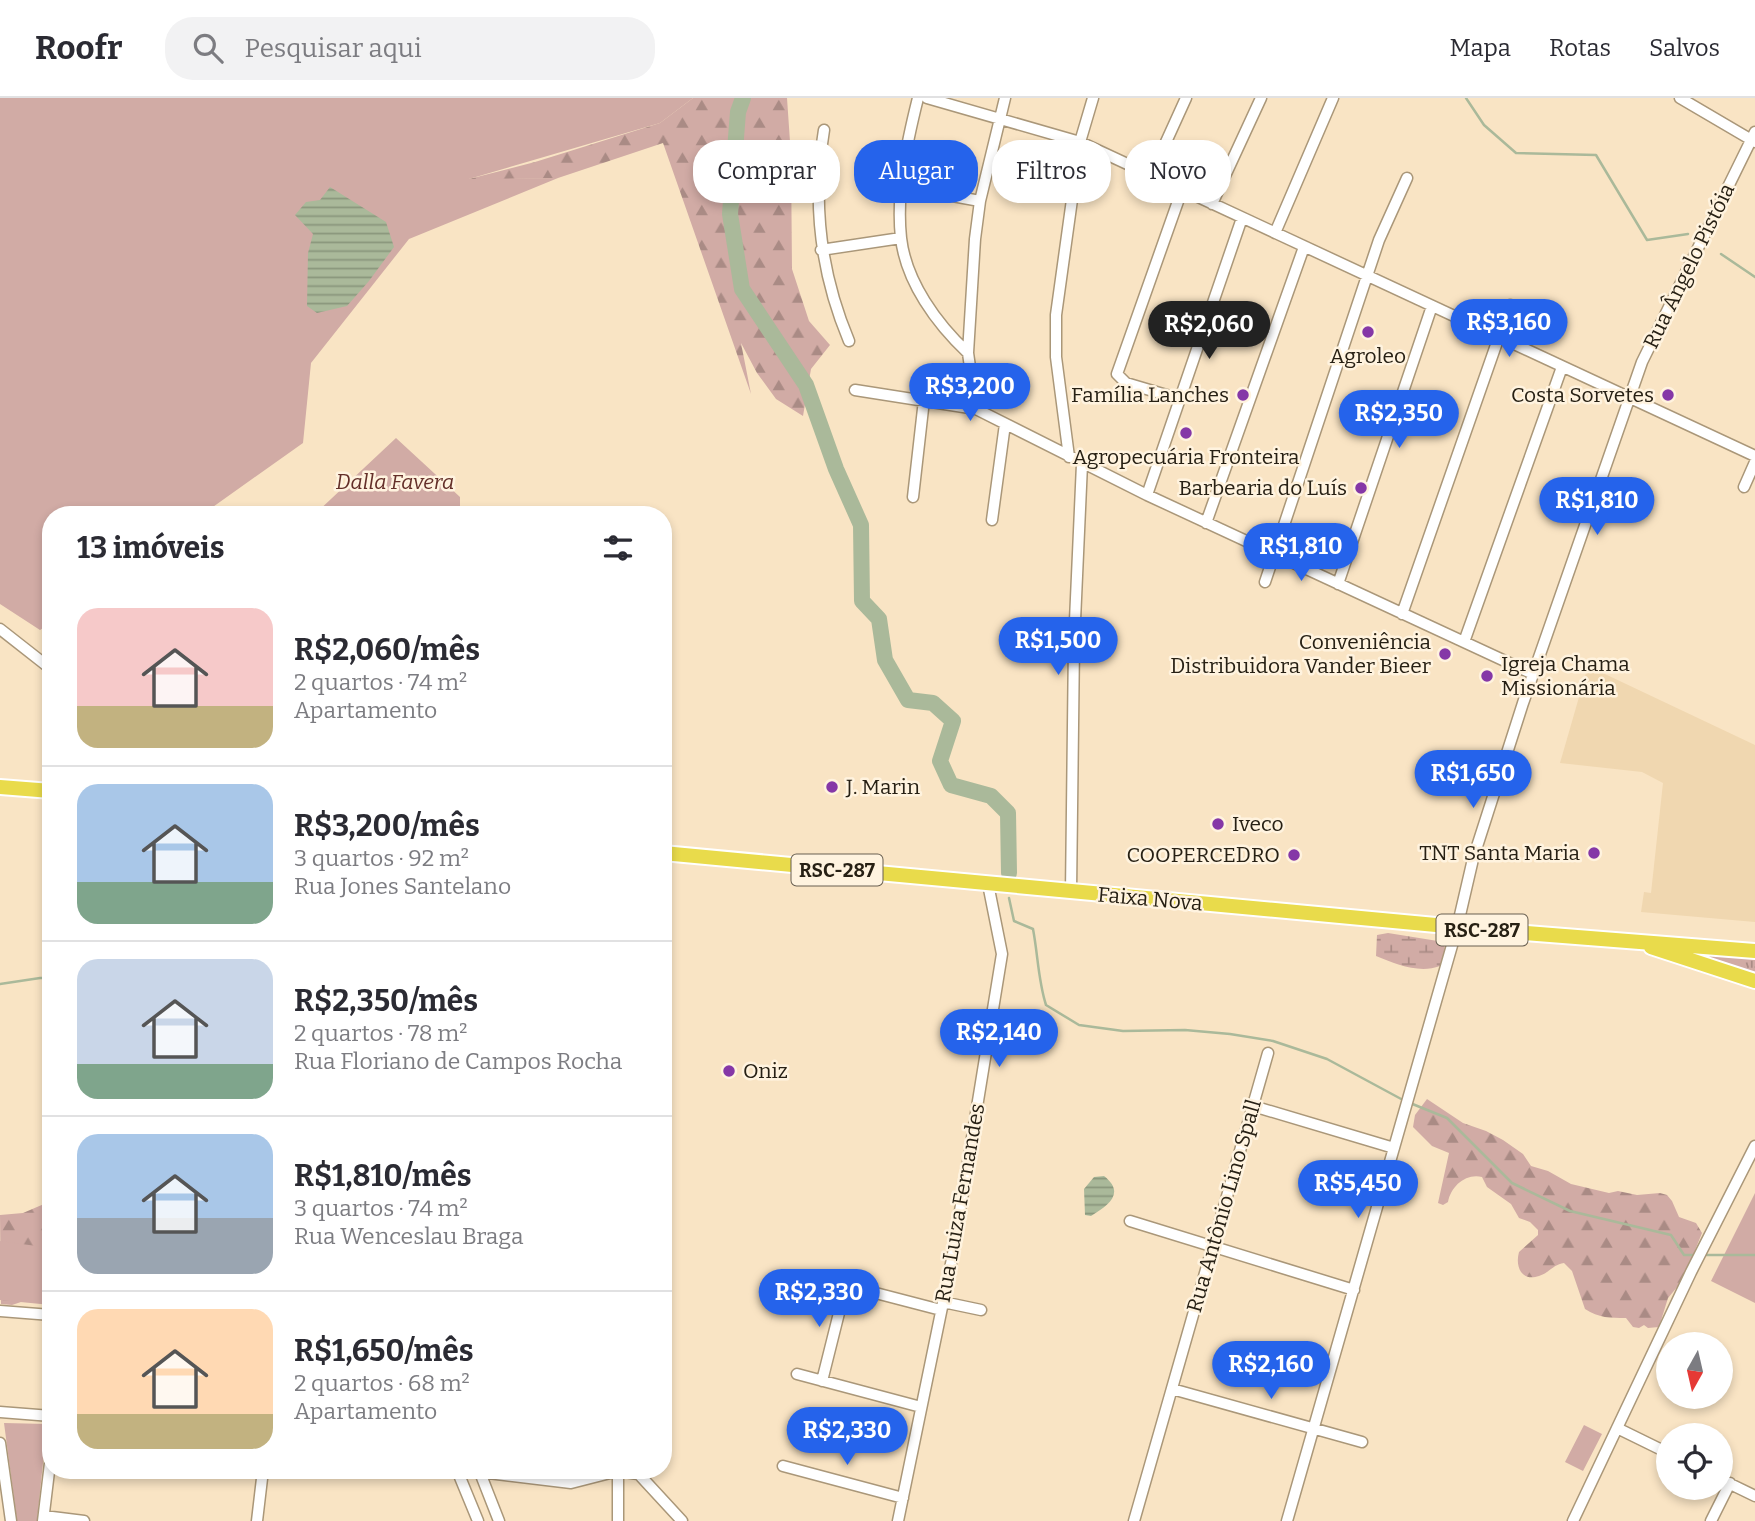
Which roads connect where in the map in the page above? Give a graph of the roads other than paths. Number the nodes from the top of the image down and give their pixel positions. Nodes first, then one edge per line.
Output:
1 (918, 98) edge
2 (928, 98) edge
3 (1005, 98) edge
4 (1093, 98) edge
5 (1186, 98) edge
6 (1261, 98) edge
7 (1332, 98) edge
8 (1680, 98) edge
9 (999, 119) junction
10 (824, 130) dead end
11 (1754, 138) edge
12 (909, 140) edge
13 (1073, 140) edge
14 (1081, 140) edge
15 (1167, 140) edge
16 (1407, 178) dead end
17 (980, 201) joint
18 (902, 203) edge
19 (1072, 203) edge
20 (1177, 203) edge
21 (1212, 204) joint
22 (1242, 218) junction
23 (1275, 233) junction
24 (901, 239) junction
25 (1304, 247) junction
26 (821, 250) junction
27 (1367, 276) junction
28 (1510, 305) dead end
29 (1432, 306) junction
30 (1499, 337) junction
31 (849, 341) dead end
32 (968, 353) junction
33 (1562, 367) junction
34 (855, 390) dead end
35 (1630, 398) junction
36 (1180, 399) junction
37 (923, 400) junction
38 (976, 409) junction
39 (1004, 424) junction
40 (1755, 456) edge
41 (1069, 457) junction
42 (1755, 462) edge
43 (1082, 464) junction
44 (1744, 487) dead end
45 (1147, 495) junction
46 (914, 497) dead end
47 (992, 520) dead end
48 (1206, 523) junction
49 (1274, 554) junction
50 (1265, 582) dead end
51 (1338, 584) junction
52 (1402, 614) junction
53 (0, 629) edge
54 (1464, 642) junction
55 (42, 662) edge
56 (1533, 674) junction
57 (0, 787) edge
58 (42, 790) edge
59 (672, 854) edge
60 (988, 884) junction
61 (1071, 892) junction
62 (1457, 928) junction
63 (1636, 942) junction
64 (1755, 951) edge
65 (1755, 981) edge
66 (1268, 1053) dead end
67 (1253, 1106) junction
68 (1755, 1146) edge
69 (1394, 1148) junction
70 (1130, 1222) dead end
71 (1213, 1247) junction
72 (814, 1277) dead end
73 (846, 1285) junction
74 (1354, 1290) junction
75 (942, 1306) junction
76 (981, 1310) dead end
77 (0, 1311) edge
78 (42, 1314) edge
79 (797, 1374) dead end
80 (822, 1381) junction
81 (1172, 1389) junction
82 (921, 1407) junction
83 (0, 1412) edge
84 (42, 1415) edge
85 (1617, 1428) junction
86 (1314, 1429) junction
87 (1362, 1442) dead end
88 (0, 1443) edge
89 (1656, 1447) edge
90 (783, 1466) dead end
91 (48, 1479) edge
92 (262, 1479) edge
93 (461, 1479) edge
94 (482, 1479) edge
95 (540, 1479) edge
96 (585, 1479) edge
97 (618, 1479) edge
98 (643, 1479) edge
99 (1733, 1485) edge
100 (1755, 1496) edge
101 (903, 1497) junction
102 (1718, 1500) edge
103 (43, 1518) edge
104 (11, 1521) edge
105 (84, 1521) edge
106 (257, 1521) edge
107 (478, 1521) edge
108 (499, 1521) edge
109 (618, 1521) edge
110 (682, 1521) edge
111 (898, 1521) edge
112 (1134, 1521) edge
113 (1287, 1521) edge
114 (1573, 1521) edge
115 (1711, 1521) edge

1 - 12 street
2 - 9 street
3 - 9 street
4 - 14 street
5 - 15 street
6 - 21 street
7 - 23 street
8 - 11 street
9 - 13 street
9 - 17 street
10 - 26 street
11 - 35 street, Rua Ângelo Pistóia
16 - 27 street
17 - 32 street
18 - 24 street
19 - 41 street
20 - 36 street
21 - 22 street
22 - 23 street
22 - 36 street
23 - 25 street
24 - 26 street
24 - 32 street
25 - 27 street
25 - 48 street
26 - 31 street
27 - 29 street
27 - 49 street
28 - 30 street
29 - 30 street
29 - 51 street
30 - 33 street
30 - 52 street
32 - 38 street
33 - 35 street
33 - 54 street
34 - 37 street
35 - 40 street
35 - 56 street, Rua Ângelo Pistóia
36 - 45 street
37 - 38 street
37 - 46 street
38 - 39 street
39 - 41 street
39 - 47 street
41 - 43 street
42 - 44 street
43 - 45 street
43 - 61 street
45 - 48 street
48 - 49 street
49 - 50 street
49 - 51 street
51 - 52 street
52 - 54 street
53 - 55 street
54 - 56 street
56 - 62 street, Rua Ângelo Pistóia
57 - 58 highway
59 - 60 highway, Faixa Nova / RSC-287
60 - 61 highway, Faixa Nova / RSC-287
60 - 75 street, Rua Luiza Fernandes
61 - 62 highway, Faixa Nova / RSC-287
62 - 63 highway, Faixa Nova / RSC-287
62 - 69 street, Rua Ângelo Pistóia
63 - 64 highway, Faixa Nova / RSC-287
63 - 65 highway, Faixa Nova / RSC-287
66 - 67 street, Rua Antônio Lino Spall
67 - 69 street
67 - 71 street, Rua Antônio Lino Spall
68 - 85 street
69 - 74 street, Rua Ângelo Pistóia
70 - 71 street
71 - 74 street
71 - 81 street, Rua Antônio Lino Spall
72 - 73 street
73 - 75 street
73 - 80 street
74 - 86 street, Rua Ângelo Pistóia
75 - 76 street
75 - 82 street, Rua Luiza Fernandes
77 - 78 street
79 - 80 street
80 - 82 street
81 - 86 street
81 - 112 street, Rua Antônio Lino Spall
82 - 101 street, Rua Luiza Fernandes
83 - 84 street
85 - 89 street
85 - 114 street
86 - 87 street
86 - 113 street, Rua Ângelo Pistóia
88 - 104 street
90 - 101 street
91 - 103 street
92 - 106 street
93 - 107 street
94 - 108 street
95 - 96 street
97 - 109 street
98 - 110 street
99 - 100 street
101 - 111 street, Rua Luiza Fernandes
102 - 115 street
103 - 105 street

